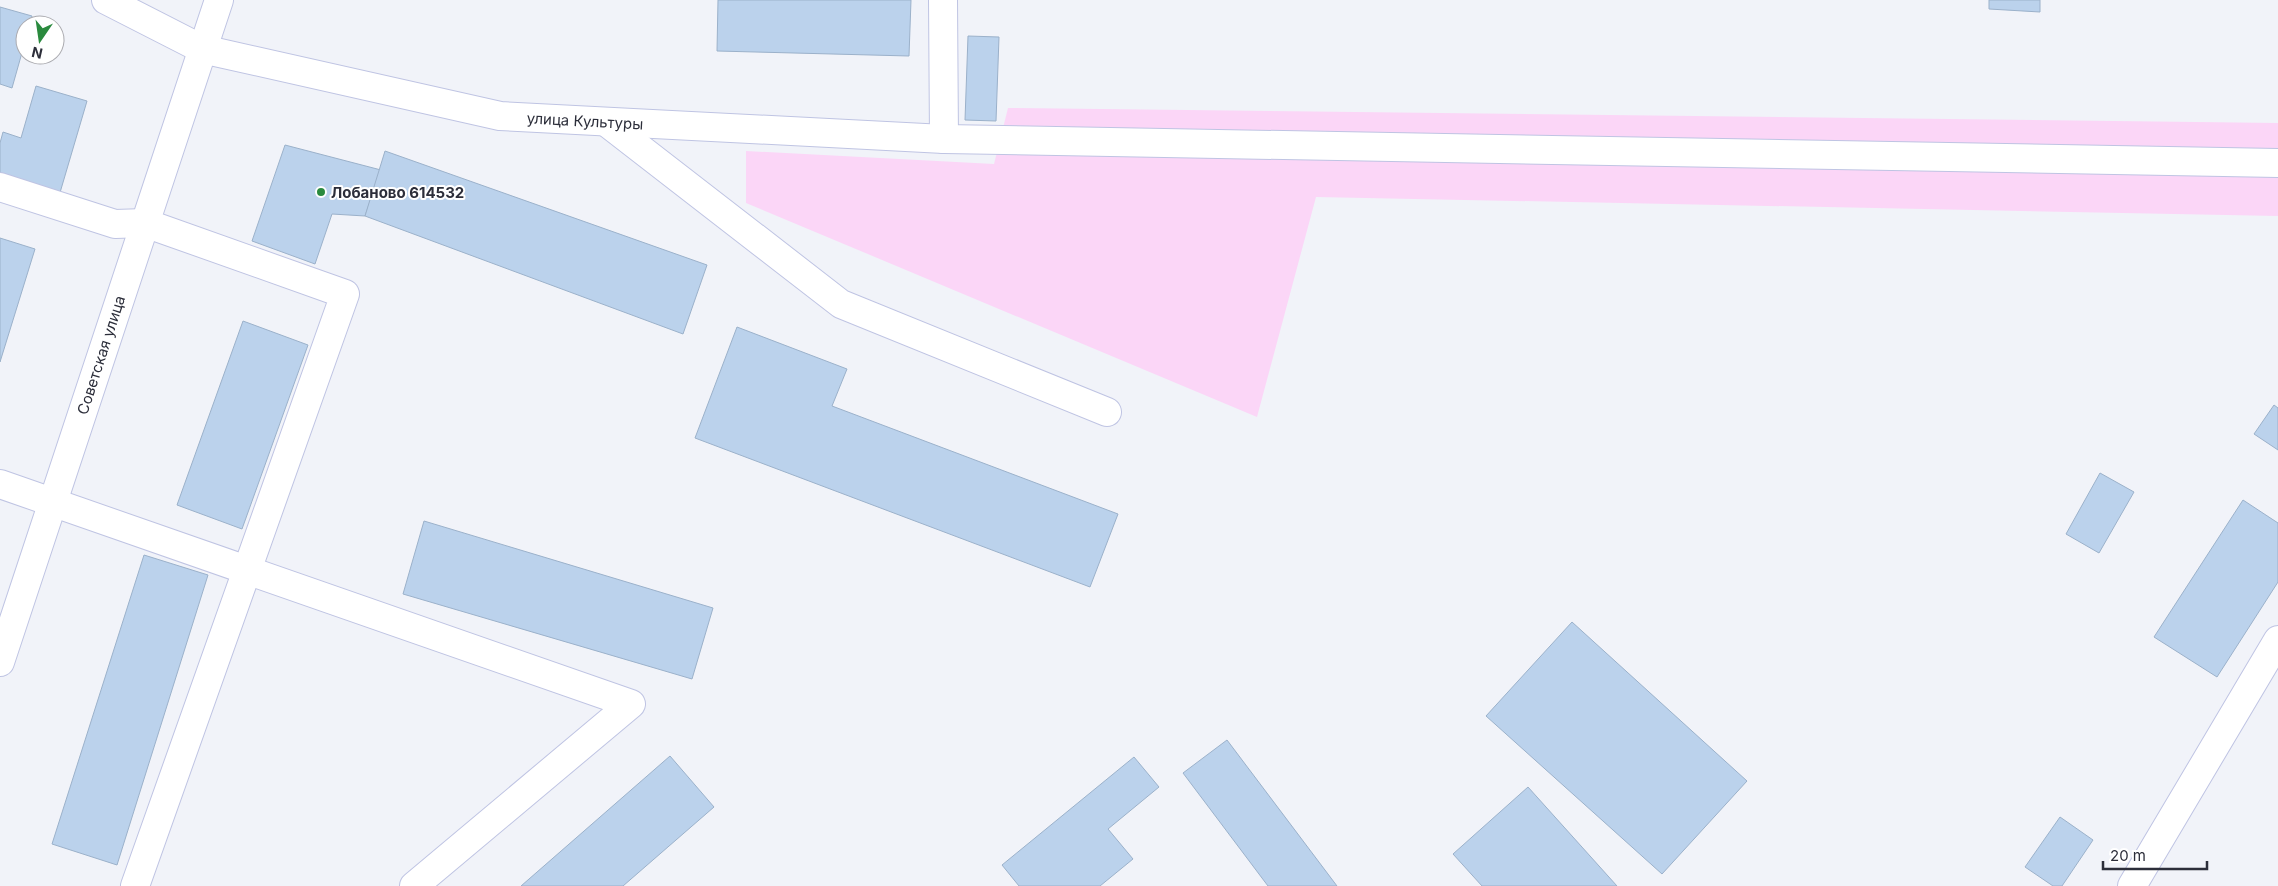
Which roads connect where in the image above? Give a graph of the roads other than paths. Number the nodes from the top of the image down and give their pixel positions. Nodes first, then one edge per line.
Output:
1 (106, 0) edge
2 (219, 0) edge
3 (943, 0) edge
4 (202, 49) junction
5 (606, 122) junction
6 (944, 139) junction
7 (2278, 163) edge
8 (0, 187) edge
9 (145, 223) junction
10 (1107, 412) dead end
11 (0, 484) edge
12 (52, 503) junction
13 (247, 571) junction
14 (2278, 640) edge
15 (0, 662) edge
16 (135, 886) edge
17 (414, 886) edge
18 (2132, 886) edge

1 - 4 street, улица Культуры
2 - 4 street, Советская улица
3 - 6 street
4 - 5 street, улица Культуры
4 - 9 street, Советская улица
5 - 6 street, улица Культуры
5 - 10 street
6 - 7 street, улица Культуры
8 - 9 street
9 - 12 street, Советская улица
9 - 13 street
11 - 12 street
12 - 13 street
12 - 15 street, Советская улица
13 - 16 street
13 - 17 street
14 - 18 street

